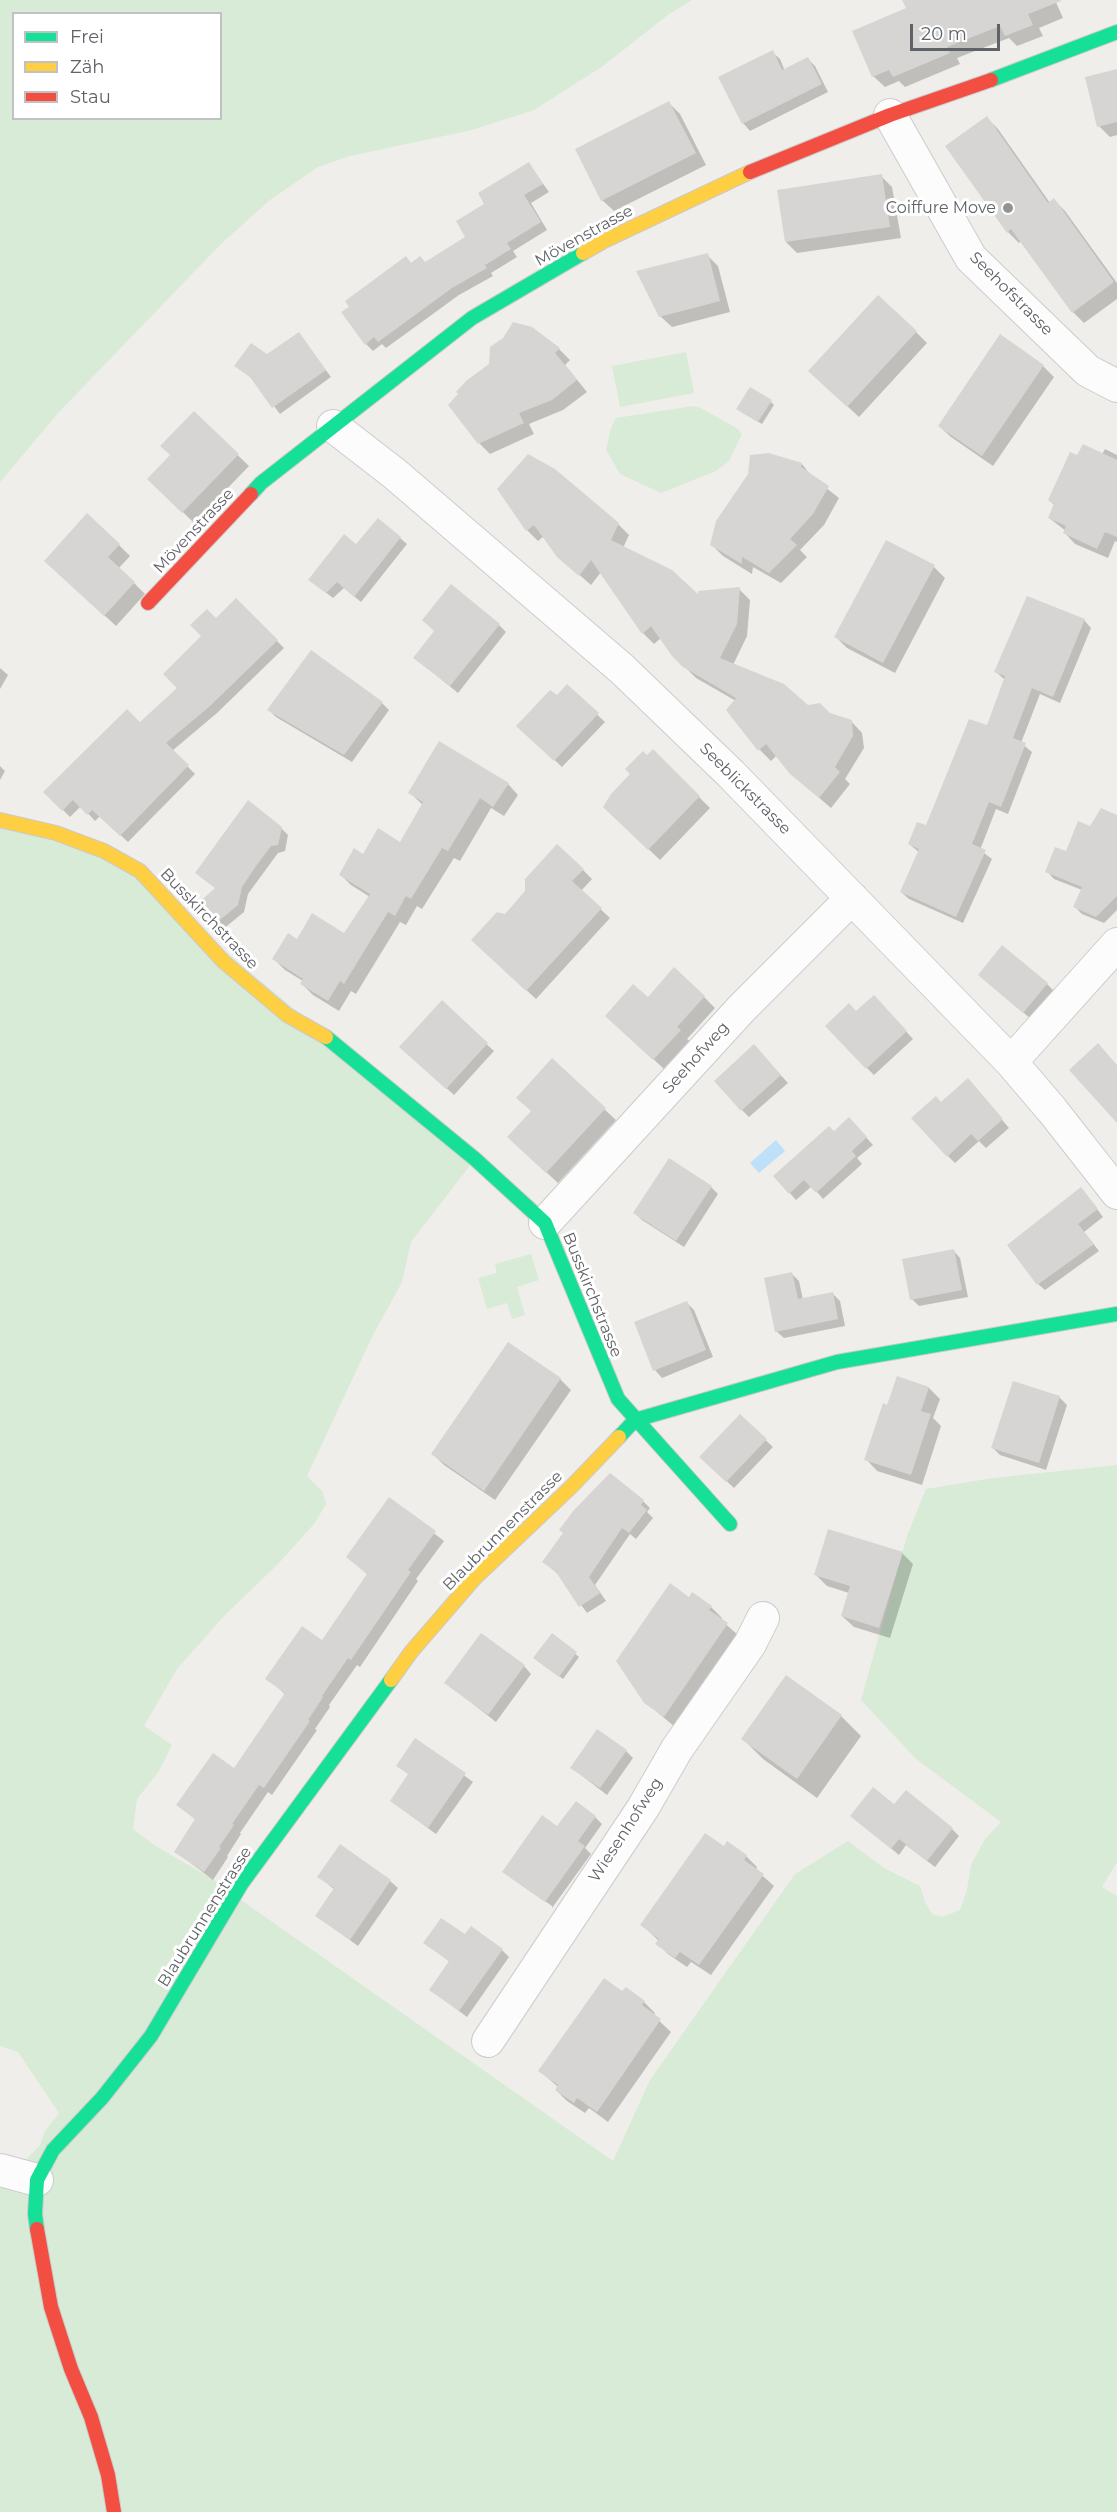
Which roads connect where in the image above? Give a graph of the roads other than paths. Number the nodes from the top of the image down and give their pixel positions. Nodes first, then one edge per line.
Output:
1 (1117, 32) edge
2 (890, 115) junction
3 (1117, 386) edge
4 (333, 426) junction
5 (148, 603) dead end
6 (0, 820) edge
7 (852, 898) junction
8 (1117, 944) edge
9 (1011, 1062) junction
10 (1117, 1193) edge
11 (545, 1223) junction
12 (1117, 1314) edge
13 (635, 1420) junction
14 (730, 1524) dead end
15 (763, 1618) dead end
16 (488, 2041) dead end
17 (0, 2170) edge
18 (37, 2180) junction
19 (114, 2512) edge

1 - 2 street, Mövenstrasse
2 - 3 street, Seehofstrasse
2 - 4 street, Mövenstrasse
4 - 5 street, Mövenstrasse
4 - 7 street, Seeblickstrasse
6 - 11 street, Busskirchstrasse
7 - 9 street, Seeblickstrasse
7 - 11 street, Seehofweg
8 - 9 street
9 - 10 street, Seeblickstrasse
11 - 13 street, Busskirchstrasse
12 - 13 street
13 - 14 street
13 - 18 street, Blaubrunnenstrasse
15 - 16 street, Wiesenhofweg
17 - 18 street
18 - 19 street, Blaubrunnenstrasse

